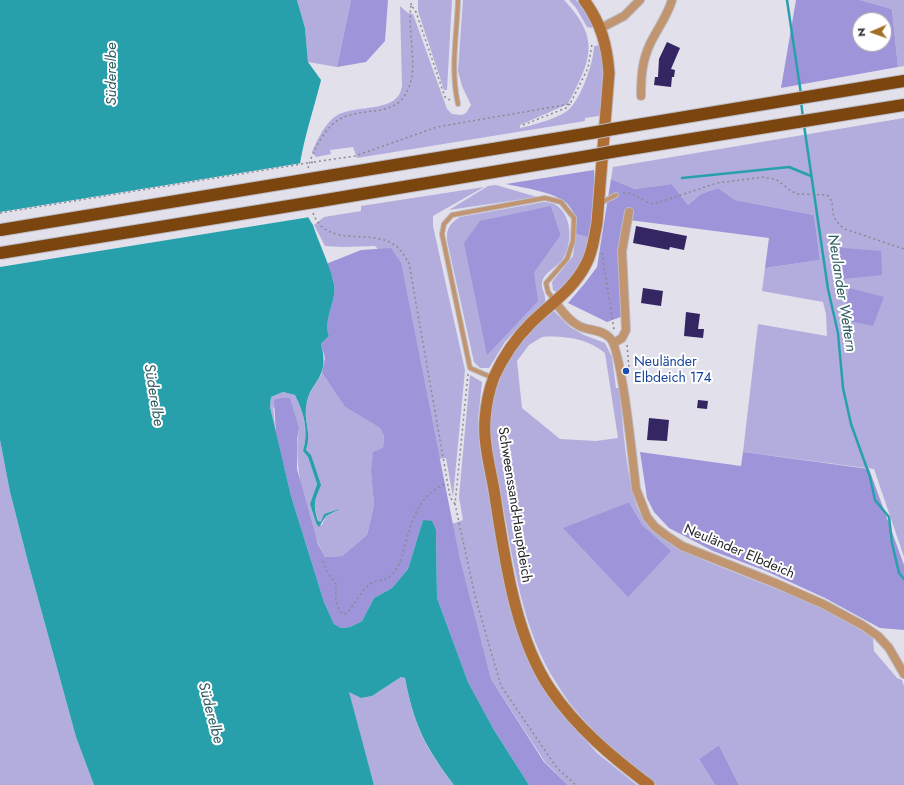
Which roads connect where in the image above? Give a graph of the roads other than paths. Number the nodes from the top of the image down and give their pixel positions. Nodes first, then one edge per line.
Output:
1 (458, 0) edge
2 (584, 0) edge
3 (640, 0) edge
4 (672, 0) edge
5 (601, 28) junction
6 (904, 81) edge
7 (641, 96) dead end
8 (458, 104) road end
9 (904, 105) edge
10 (616, 195) road end
11 (599, 204) junction
12 (629, 212) dead end
13 (0, 230) edge
14 (0, 253) edge
15 (555, 302) junction
16 (614, 343) junction
17 (494, 378) junction
18 (904, 674) edge
19 (649, 785) edge

1 - 8 lane
2 - 5 street
3 - 5 street
4 - 7 street
5 - 11 street, Schweenssand-Hauptdeich
6 - 13 highway, bridge
9 - 14 highway, bridge
10 - 11 lane
11 - 15 street, Schweenssand-Hauptdeich
12 - 16 street
15 - 16 street
15 - 17 street, Schweenssand-Hauptdeich
15 - 17 lane
16 - 18 street, Neuländer Elbdeich
17 - 19 street, Schweenssand-Hauptdeich

